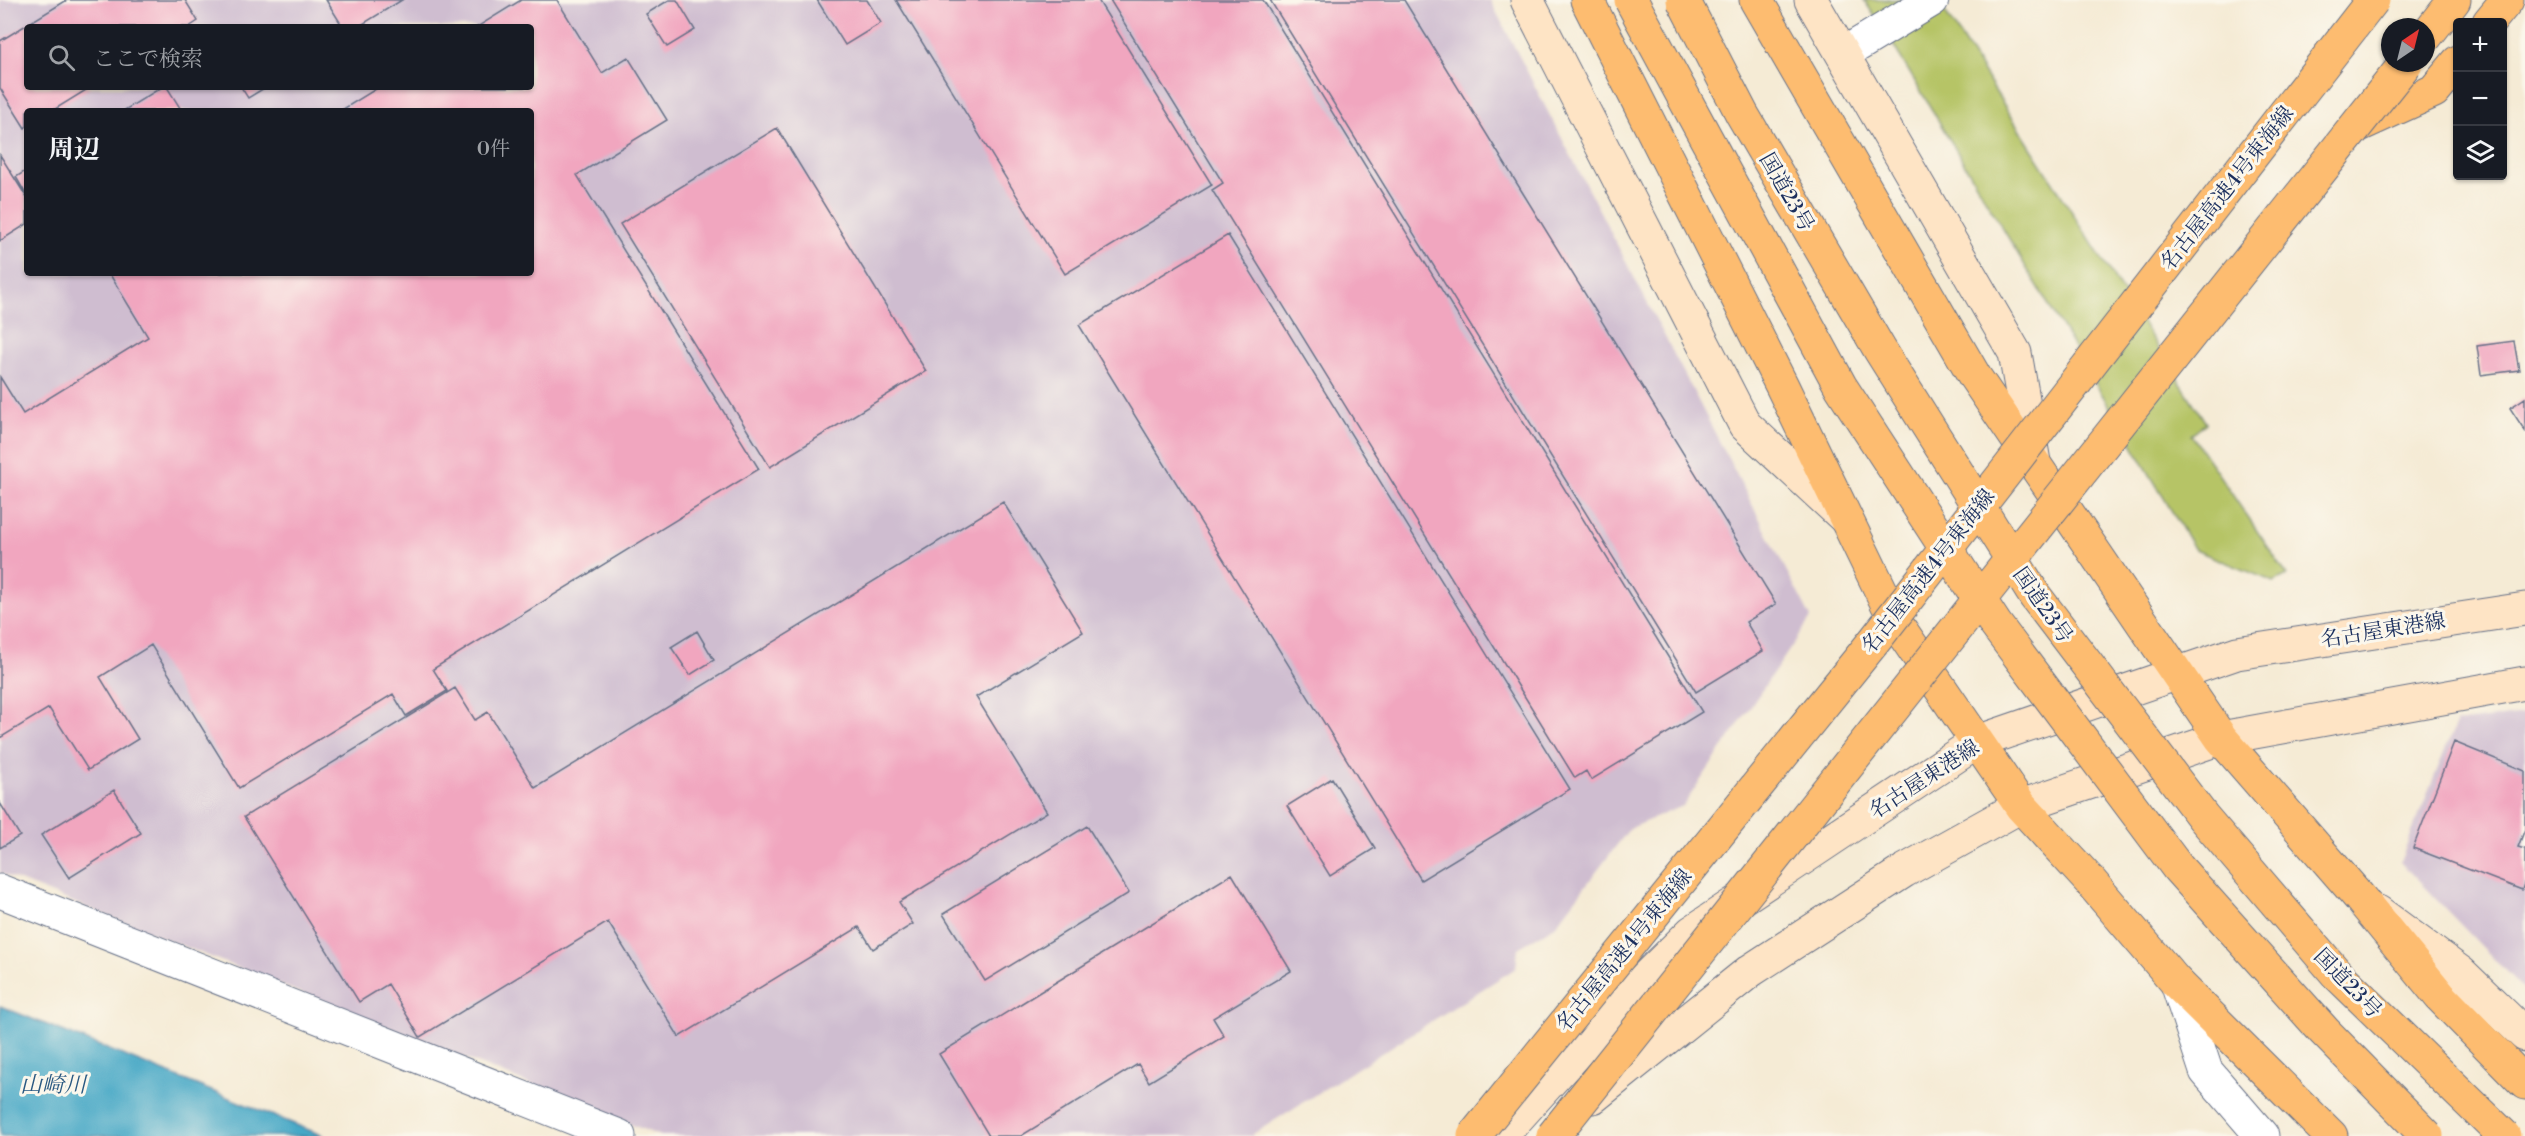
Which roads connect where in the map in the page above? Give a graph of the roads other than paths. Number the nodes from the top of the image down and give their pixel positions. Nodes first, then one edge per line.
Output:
1 (1527, 0) edge
2 (1587, 0) edge
3 (1631, 0) edge
4 (1683, 0) edge
5 (1756, 0) edge
6 (1810, 0) edge
7 (1932, 0) edge
8 (2373, 0) edge
9 (2454, 0) edge
10 (2507, 0) edge
11 (2492, 18) edge
12 (2435, 24) edge
13 (1842, 54) junction
14 (2453, 67) edge
15 (2399, 72) edge
16 (2357, 126) junction
17 (2035, 467) junction
18 (1844, 517) junction
19 (2525, 609) edge
20 (2177, 675) junction
21 (2525, 683) edge
22 (2221, 738) junction
23 (1977, 742) junction
24 (2021, 806) junction
25 (0, 891) edge
26 (2360, 898) junction
27 (2177, 983) junction
28 (2525, 1035) edge
29 (2525, 1083) edge
30 (619, 1136) edge
31 (1474, 1136) edge
32 (1501, 1136) edge
33 (1544, 1136) edge
34 (1553, 1136) edge
35 (2262, 1136) edge
36 (2331, 1136) edge
37 (2427, 1136) edge
38 (2504, 1136) edge

1 - 18 main road
2 - 18 highway
3 - 37 highway, bridge
4 - 38 highway, 国道23号, bridge
5 - 17 highway
6 - 13 main road
7 - 13 street
8 - 31 highway, 名古屋高速4号東海線, bridge
9 - 12 highway
10 - 11 highway
13 - 17 main road
14 - 16 highway
15 - 16 highway, bridge
16 - 34 highway, bridge
17 - 20 highway
18 - 23 highway
19 - 20 main road, 名古屋東港線
20 - 22 highway
20 - 23 main road, 名古屋東港線
21 - 22 main road
22 - 24 main road
22 - 26 highway
23 - 24 highway
23 - 32 main road, 名古屋東港線
24 - 27 highway
24 - 33 main road
25 - 30 street
26 - 28 main road
26 - 29 highway
27 - 35 street
27 - 36 highway

